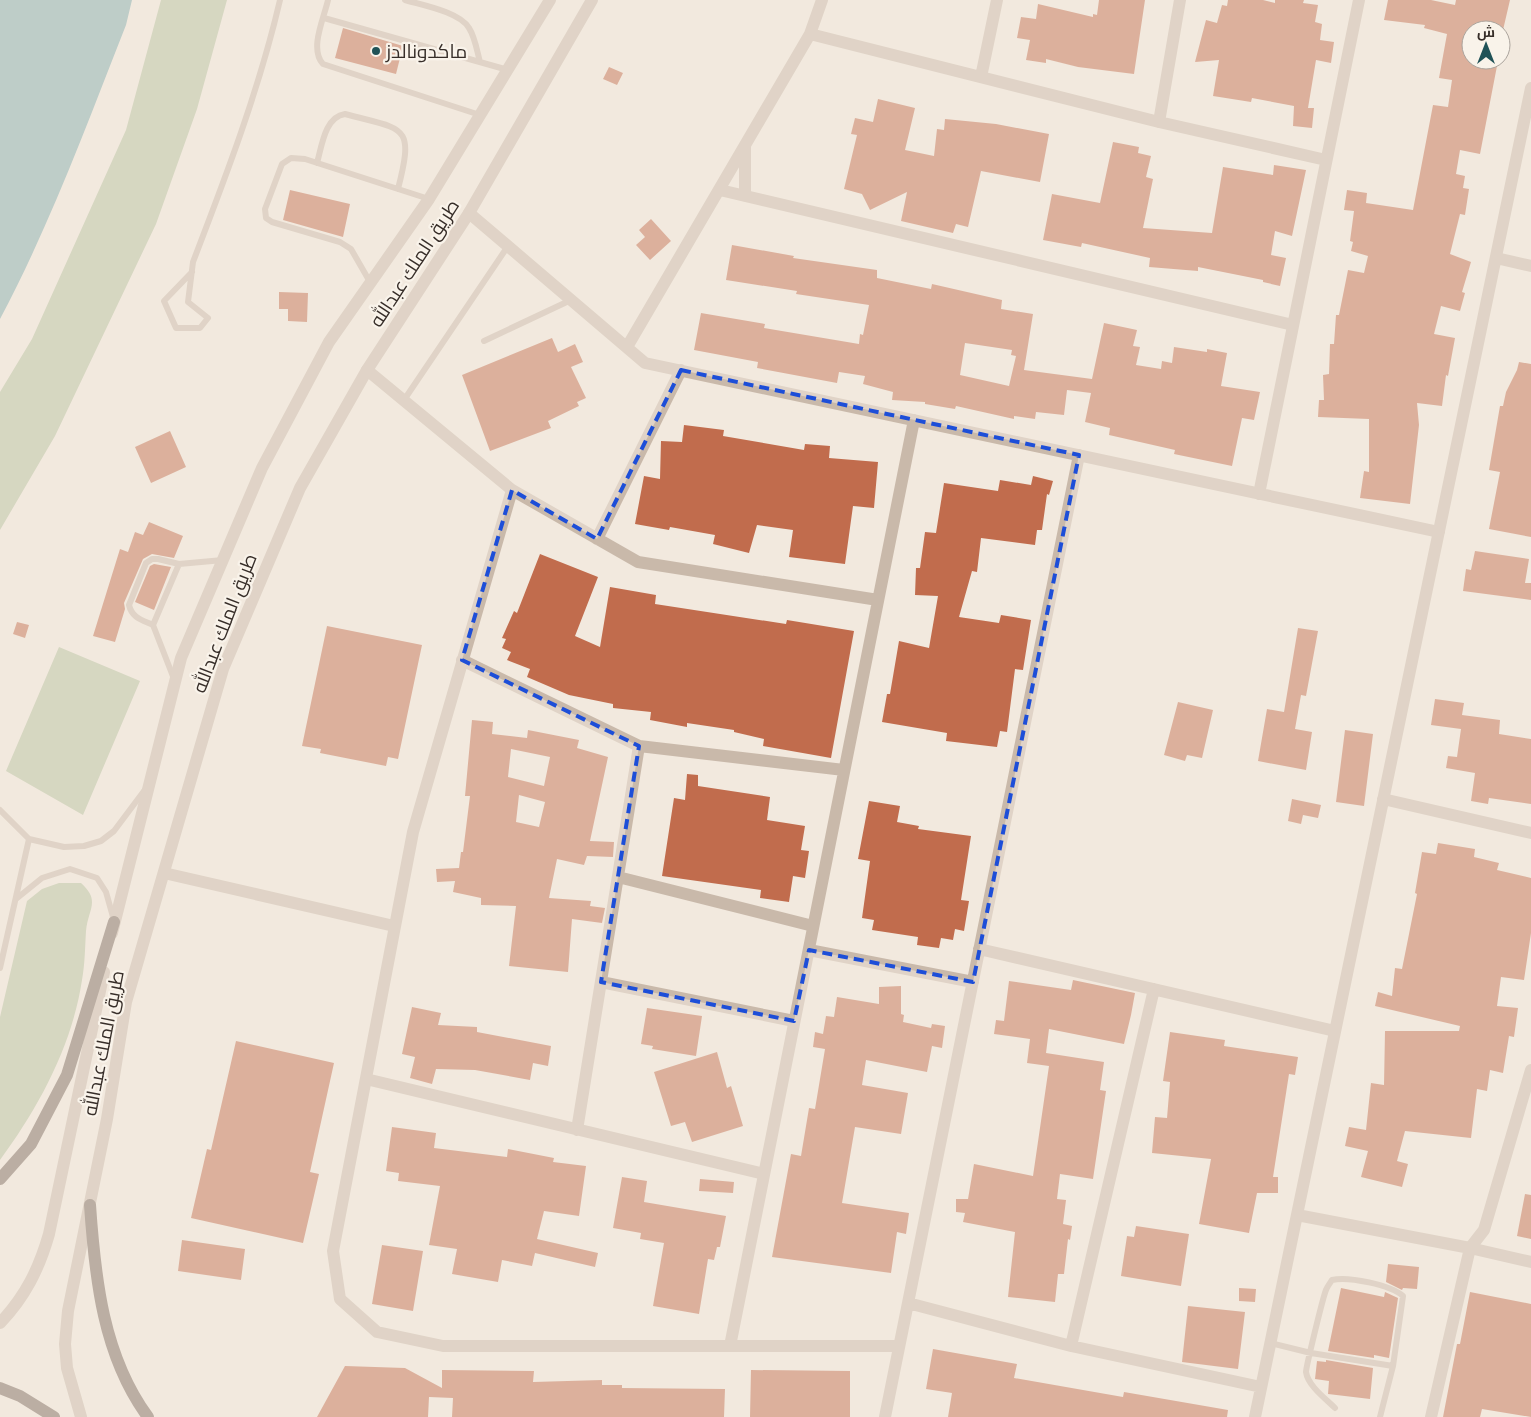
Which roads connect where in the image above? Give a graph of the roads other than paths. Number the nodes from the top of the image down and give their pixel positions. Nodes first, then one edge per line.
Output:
1 (280, 0) edge
2 (328, 0) edge
3 (405, 0) edge
4 (550, 0) edge
5 (592, 0) edge
6 (822, 0) edge
7 (997, 0) edge
8 (1180, 0) edge
9 (1359, 0) edge
10 (324, 18) junction
11 (810, 34) junction
12 (480, 62) junction
13 (508, 70) junction
14 (981, 77) junction
15 (1531, 88) edge
16 (480, 115) junction
17 (1159, 122) junction
18 (745, 146) junction
19 (1326, 160) junction
20 (316, 163) junction
21 (398, 189) junction
22 (720, 190) junction
23 (745, 196) junction
24 (429, 199) junction
25 (469, 214) junction
26 (508, 246) junction
27 (1496, 258) junction
28 (1531, 266) edge
29 (192, 272) junction
30 (370, 282) junction
31 (571, 300) junction
32 (1293, 325) junction
33 (484, 341) dead end
34 (627, 347) junction
35 (367, 370) junction
36 (682, 370) junction
37 (404, 400) junction
38 (914, 420) junction
39 (1079, 455) junction
40 (512, 490) junction
41 (1259, 494) junction
42 (1439, 532) junction
43 (597, 539) junction
44 (223, 560) junction
45 (179, 564) junction
46 (878, 600) junction
47 (153, 625) junction
48 (462, 660) junction
49 (175, 682) junction
50 (639, 746) junction
51 (844, 770) junction
52 (150, 785) junction
53 (1383, 799) junction
54 (0, 810) edge
55 (1531, 833) edge
56 (29, 839) junction
57 (164, 872) junction
58 (618, 877) junction
59 (16, 899) junction
60 (114, 922) junction
61 (394, 926) junction
62 (813, 926) junction
63 (980, 949) junction
64 (808, 950) junction
65 (0, 968) edge
66 (601, 982) junction
67 (973, 982) junction
68 (1154, 989) junction
69 (794, 1021) junction
70 (1335, 1031) junction
71 (1531, 1070) edge
72 (366, 1079) junction
73 (577, 1130) junction
74 (764, 1174) junction
75 (0, 1179) edge
76 (90, 1205) junction
77 (1297, 1215) junction
78 (1470, 1248) junction
79 (1531, 1262) edge
80 (908, 1303) junction
81 (0, 1323) edge
82 (1270, 1344) junction
83 (730, 1346) junction
84 (899, 1346) junction
85 (1071, 1346) junction
86 (1311, 1353) junction
87 (1393, 1366) junction
88 (1261, 1387) junction
89 (0, 1388) edge
90 (1335, 1408) dead end
91 (54, 1417) edge
92 (81, 1417) edge
93 (148, 1417) edge
94 (885, 1417) edge
95 (1255, 1417) edge
96 (1380, 1417) edge
97 (1431, 1417) edge

1 - 29 lane
2 - 10 lane
3 - 12 lane
4 - 13 street, طريق الملك عبدالله
5 - 25 street, طريق الملك عبدالله
6 - 11 street
7 - 14 street
8 - 17 street
9 - 19 street
10 - 12 lane
10 - 16 lane
11 - 14 street
11 - 18 street
12 - 13 lane
13 - 16 street, طريق الملك عبدالله
14 - 17 street
15 - 27 street
16 - 24 street, طريق الملك عبدالله
17 - 19 street
18 - 22 street
18 - 23 street
19 - 32 street
20 - 21 lane
20 - 21 lane
20 - 30 lane
21 - 24 lane
22 - 23 street
22 - 34 street
23 - 32 street
24 - 30 street, طريق الملك عبدالله
25 - 26 street
25 - 35 street, طريق الملك عبدالله
26 - 31 street
26 - 37 lane
27 - 28 street
27 - 42 street
29 - 29 lane
30 - 44 street, طريق الملك عبدالله
31 - 33 lane
31 - 34 street
32 - 41 street
34 - 36 street
35 - 37 street
35 - 57 street, طريق الملك عبدالله
36 - 38 street
36 - 43 street
37 - 40 street
38 - 39 street
38 - 46 street
39 - 41 street
39 - 63 street
40 - 43 street
40 - 48 street
41 - 42 street
42 - 53 street
43 - 46 street
44 - 45 lane
44 - 49 street, طريق الملك عبدالله
45 - 47 lane
45 - 47 lane
46 - 51 street
47 - 49 lane
48 - 50 street
48 - 61 street
49 - 52 street, طريق الملك عبدالله
50 - 51 street
50 - 58 street
51 - 62 street
52 - 56 lane
52 - 60 street, طريق الملك عبدالله
53 - 55 street
53 - 70 street
54 - 56 lane
56 - 59 lane
57 - 61 street
57 - 76 street, طريق الملك عبدالله
58 - 62 street
58 - 66 street
59 - 60 lane
59 - 65 lane
60 - 75 main road
60 - 81 street, طريق الملك عبدالله
61 - 72 street
62 - 64 street
63 - 67 street
63 - 68 street
64 - 67 street
64 - 69 street
66 - 69 street
66 - 73 street
67 - 80 street
68 - 70 street
68 - 85 street
69 - 74 street
70 - 77 street
71 - 78 street
72 - 73 street
72 - 83 street
73 - 74 street
74 - 83 street
76 - 92 street, طريق الملك عبدالله
76 - 93 main road
77 - 78 street
77 - 82 street
78 - 79 street
78 - 97 street
80 - 84 street
80 - 85 street
82 - 86 lane
82 - 88 street
83 - 84 street
84 - 94 street
85 - 88 street
86 - 87 lane
86 - 87 lane
86 - 90 lane
87 - 96 lane
88 - 95 street
89 - 91 main road

